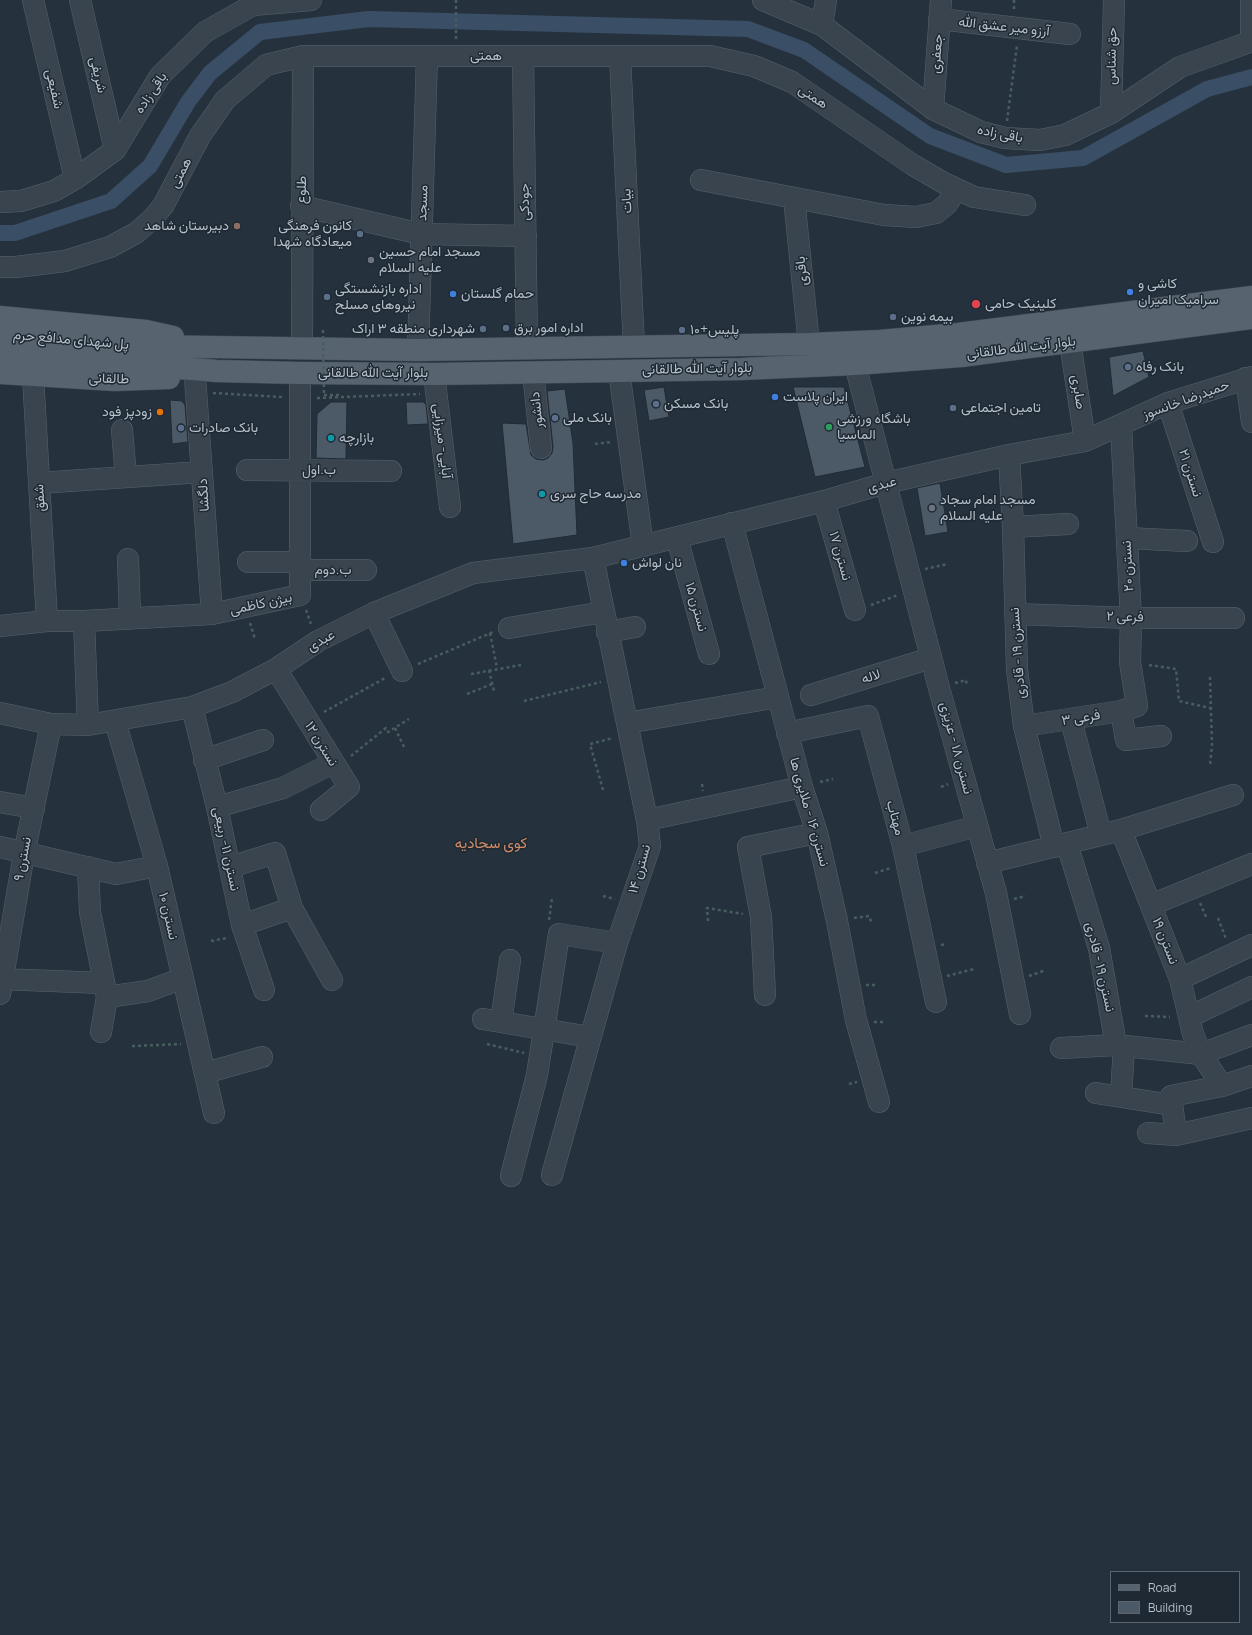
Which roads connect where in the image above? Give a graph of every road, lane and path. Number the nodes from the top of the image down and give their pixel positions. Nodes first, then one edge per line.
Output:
1 (33, 0) edge
2 (80, 0) edge
3 (311, 0) edge
4 (456, 0) edge
5 (763, 0) edge
6 (826, 0) edge
7 (1114, 0) edge
8 (1251, 0) edge
9 (252, 2) edge
10 (940, 10) edge
11 (822, 25) junction
12 (1019, 28) junction
13 (1070, 34) dead end
14 (456, 37) dead end
15 (1251, 41) edge
16 (303, 56) junction
17 (427, 56) junction
18 (523, 56) junction
19 (620, 56) junction
20 (932, 109) junction
21 (1111, 113) junction
22 (1005, 138) junction
23 (115, 150) junction
24 (74, 179) junction
25 (701, 180) dead end
26 (957, 189) junction
27 (794, 198) junction
28 (0, 202) edge
29 (1025, 205) dead end
30 (301, 206) junction
31 (422, 234) junction
32 (526, 236) junction
33 (0, 267) edge
34 (1252, 297) edge
35 (0, 317) edge
36 (1252, 318) edge
37 (323, 330) dead end
38 (0, 334) edge
39 (1070, 342) junction
40 (810, 344) junction
41 (213, 347) junction
42 (302, 347) junction
43 (634, 347) junction
44 (528, 349) junction
45 (418, 350) junction
46 (0, 354) edge
47 (141, 355) junction
48 (855, 364) junction
49 (217, 371) junction
50 (620, 371) junction
51 (533, 372) junction
52 (0, 373) edge
53 (300, 373) junction
54 (33, 376) junction
55 (195, 377) junction
56 (1249, 378) edge
57 (435, 384) junction
58 (325, 395) junction
59 (339, 395) dead end
60 (300, 398) junction
61 (1168, 403) junction
62 (1252, 422) edge
63 (1121, 426) junction
64 (122, 430) dead end
65 (1085, 441) junction
66 (541, 448) dead end
67 (1009, 455) junction
68 (247, 470) dead end
69 (300, 470) junction
70 (391, 471) dead end
71 (202, 472) junction
72 (126, 477) junction
73 (39, 482) junction
74 (886, 483) junction
75 (824, 501) junction
76 (450, 507) dead end
77 (732, 523) junction
78 (1068, 524) dead end
79 (1013, 527) junction
80 (677, 538) junction
81 (1127, 538) junction
82 (1187, 541) dead end
83 (1212, 542) dead end
84 (643, 546) junction
85 (593, 558) junction
86 (128, 559) dead end
87 (248, 562) dead end
88 (948, 564) dead end
89 (300, 566) junction
90 (366, 570) dead end
91 (912, 581) junction
92 (300, 595) junction
93 (855, 610) joint
94 (602, 612) junction
95 (374, 613) junction
96 (212, 614) junction
97 (1015, 614) junction
98 (130, 617) junction
99 (1131, 618) junction
100 (1234, 618) dead end
101 (47, 621) junction
102 (84, 621) junction
103 (0, 626) edge
104 (635, 627) dead end
105 (508, 628) dead end
106 (607, 632) junction
107 (318, 641) junction
108 (710, 654) dead end
109 (931, 658) junction
110 (1130, 662) junction
111 (521, 665) dead end
112 (497, 668) junction
113 (276, 669) junction
114 (489, 670) junction
115 (393, 674) junction
116 (471, 674) dead end
117 (1210, 677) dead end
118 (617, 679) junction
119 (492, 684) junction
120 (494, 692) dead end
121 (467, 694) dead end
122 (811, 695) dead end
123 (778, 697) junction
124 (524, 701) dead end
125 (192, 707) junction
126 (1129, 708) junction
127 (1210, 708) junction
128 (0, 713) edge
129 (409, 719) dead end
130 (1071, 720) junction
131 (115, 721) junction
132 (308, 721) junction
133 (51, 724) junction
134 (88, 725) junction
135 (1024, 726) junction
136 (395, 728) junction
137 (628, 728) junction
138 (787, 733) junction
139 (1161, 736) dead end
140 (262, 740) dead end
141 (405, 749) dead end
142 (204, 760) junction
143 (334, 765) junction
144 (1210, 766) dead end
145 (802, 787) junction
146 (603, 790) dead end
147 (1233, 795) dead end
148 (0, 802) edge
149 (217, 807) junction
150 (34, 808) junction
151 (321, 810) dead end
152 (647, 820) junction
153 (977, 826) junction
154 (1121, 830) junction
155 (817, 833) junction
156 (1100, 835) junction
157 (1061, 845) junction
158 (903, 846) junction
159 (0, 847) edge
160 (24, 854) junction
161 (987, 863) junction
162 (1252, 864) edge
163 (157, 866) junction
164 (88, 867) junction
165 (230, 867) junction
166 (552, 898) dead end
167 (8, 899) edge
168 (1151, 906) junction
169 (292, 908) junction
170 (761, 917) junction
171 (708, 921) dead end
172 (837, 921) junction
173 (872, 924) dead end
174 (242, 925) junction
175 (548, 925) dead end
176 (617, 943) junction
177 (1252, 945) edge
178 (510, 960) dead end
179 (974, 970) dead end
180 (182, 978) junction
181 (1180, 979) junction
182 (332, 980) dead end
183 (931, 980) junction
184 (1, 985) edge
185 (1252, 987) edge
186 (105, 990) junction
187 (264, 990) dead end
188 (765, 995) dead end
189 (936, 1002) dead end
190 (1020, 1014) dead end
191 (1145, 1016) dead end
192 (1189, 1017) junction
193 (544, 1030) junction
194 (101, 1032) dead end
195 (1252, 1035) edge
196 (590, 1038) junction
197 (198, 1043) junction
198 (487, 1044) dead end
199 (1120, 1045) junction
200 (132, 1046) dead end
201 (1061, 1048) dead end
202 (1200, 1054) junction
203 (540, 1056) junction
204 (262, 1057) dead end
205 (205, 1073) junction
206 (1252, 1076) edge
207 (1222, 1086) junction
208 (1196, 1091) junction
209 (1096, 1093) dead end
210 (1121, 1097) junction
211 (879, 1102) dead end
212 (1172, 1105) junction
213 (214, 1113) dead end
214 (1252, 1118) edge
215 (1148, 1133) dead end
216 (1176, 1136) junction
217 (512, 1176) dead end
218 (552, 1176) dead end

1 - 24 street, شفیعی
2 - 23 street, شریفی
3 - 9 street, باقی زاده
4 - 14 path
5 - 11 street, باقی زاده
6 - 11 street
7 - 21 street, حق شناس
8 - 15 street
9 - 23 street, باقی زاده
10 - 12 street, آرزو میر عشق الله
10 - 20 street, جعفری
11 - 20 street, باقی زاده
12 - 13 street, آرزو میر عشق الله
12 - 22 path
15 - 21 street, باقی زاده
16 - 17 street, همتی
16 - 30 street, طلوع
16 - 33 street, همتی
17 - 18 street, همتی
17 - 31 street, مسجد
18 - 19 street, همتی
18 - 32 street, جودکی
19 - 26 street, همتی
19 - 43 street, بیات
20 - 22 street, باقی زاده
21 - 22 street, باقی زاده
23 - 24 street, باقی زاده
24 - 28 street, باقی زاده
25 - 27 street
26 - 27 street
26 - 29 street, همتی
27 - 40 street, باقری
30 - 31 street
30 - 42 street, طلوع
31 - 32 street
31 - 45 street, مسجد
32 - 44 street, جودکی
34 - 40 main road, بلوار آیت الله طالقانی
35 - 41 main road
36 - 39 main road, بلوار آیت الله طالقانی
37 - 58 path, bridge
38 - 47 main road, پل شهدای مدافع حرم
39 - 48 main road, بلوار آیت الله طالقانی
39 - 65 street, صابری
40 - 43 main road, بلوار آیت الله طالقانی
41 - 42 main road, بلوار آیت الله طالقانی
41 - 47 main road, بلوار آیت الله طالقانی
42 - 45 main road, بلوار آیت الله طالقانی
43 - 44 main road, بلوار آیت الله طالقانی
44 - 45 main road, بلوار آیت الله طالقانی
46 - 47 main road, پل شهدای مدافع حرم
47 - 49 main road, بلوار آیت الله طالقانی
48 - 50 main road, بلوار آیت الله طالقانی
48 - 74 street, نسترن ۱۸ - عزیزی
49 - 53 main road, بلوار آیت الله طالقانی
49 - 55 main road, طالقانی
50 - 51 main road, بلوار آیت الله طالقانی
50 - 84 street
51 - 57 main road, بلوار آیت الله طالقانی
51 - 66 street, دانشور
52 - 54 main road, طالقانی
53 - 57 main road, بلوار آیت الله طالقانی
53 - 60 street, بیژن کاظمی
54 - 55 main road, طالقانی
54 - 73 street, شفق
55 - 71 street, دلگشا
56 - 61 street, حمیدرضا خانسوز
56 - 62 street
57 - 58 path
57 - 76 street, آبایی- میرزایی
58 - 59 path
58 - 60 path
60 - 69 street, بیژن کاظمی
61 - 63 street, حمیدرضا خانسوز
61 - 83 street, نسترن ۲۱
63 - 65 street, عبدی
63 - 81 street, نسترن ۲۰
64 - 72 street
65 - 67 street, عبدی
67 - 74 street, عبدی
67 - 79 street, نسترن ۱۹ - قادری
68 - 69 street, ب.اول
69 - 70 street, ب.اول
69 - 89 street, بیژن کاظمی
71 - 72 street
71 - 96 street, دلگشا
72 - 73 street
73 - 101 street, شفق
74 - 75 street, عبدی
74 - 91 street, نسترن ۱۸ - عزیزی
75 - 77 street, عبدی
75 - 93 street, نسترن ۱۷
77 - 80 street, عبدی
77 - 123 street, نسترن ۱۶ - ملایری ها
78 - 79 street
79 - 97 street, نسترن ۱۹ - قادری
80 - 84 street, عبدی
80 - 108 street, نسترن ۱۵
81 - 82 street
81 - 99 street, نسترن ۲۰
84 - 85 street, عبدی
85 - 94 street, نسترن ۱۴
85 - 95 street, عبدی
86 - 98 street
87 - 89 street, ب.دوم
88 - 91 path
89 - 90 street, ب.دوم
89 - 92 street, بیژن کاظمی
91 - 93 path
91 - 109 street, نسترن ۱۸ - عزیزی
92 - 96 street, بیژن کاظمی
92 - 107 path
94 - 105 street
94 - 106 street, نسترن ۱۴
95 - 107 street, عبدی
95 - 115 street
96 - 98 street, بیژن کاظمی
97 - 99 street, فرعی ۲
97 - 135 street, نسترن ۱۹ - قادری
98 - 102 street, بیژن کاظمی
99 - 100 street, فرعی ۲
99 - 110 street, نسترن ۲۰
101 - 102 street, بیژن کاظمی
101 - 103 street, بیژن کاظمی
102 - 134 street
104 - 106 street
106 - 118 street, نسترن ۱۴
107 - 113 street, عبدی
109 - 122 street, لاله
109 - 153 street, نسترن ۱۸ - عزیزی
110 - 126 street, نسترن ۲۰
110 - 127 path
111 - 112 path
112 - 114 path
112 - 115 path
113 - 125 street, عبدی
113 - 132 street, نسترن ۱۲
114 - 116 path
114 - 119 path
115 - 132 path
117 - 127 path
118 - 124 path
118 - 137 street, نسترن ۱۴
119 - 120 path
119 - 121 path
123 - 137 street
123 - 138 street, نسترن ۱۶ - ملایری ها
125 - 131 street, عبدی
125 - 142 street, نسترن ۱۱- ربیعی
126 - 130 street, فرعی ۳
126 - 139 street, نسترن ۲۰
127 - 144 path
128 - 133 street, عبدی
129 - 136 path
130 - 135 street, فرعی ۳
130 - 156 street
131 - 134 street, عبدی
131 - 163 street, نسترن ۱۰
132 - 143 street, نسترن ۱۲
133 - 134 street, عبدی
133 - 150 street, نسترن ۹
135 - 157 street, نسترن ۱۹ - قادری
136 - 141 path
136 - 143 path
137 - 146 path
137 - 152 street, نسترن ۱۴
138 - 145 street, نسترن ۱۶ - ملایری ها
138 - 158 street, مهتاب
140 - 142 street
142 - 149 street, نسترن ۱۱- ربیعی
143 - 149 street
143 - 151 street, نسترن ۱۲
145 - 152 street
145 - 155 street, نسترن ۱۶ - ملایری ها
147 - 154 street
148 - 150 street
149 - 165 street, نسترن ۱۱- ربیعی
150 - 160 street, نسترن ۹
152 - 176 street, نسترن ۱۴
153 - 158 street
153 - 161 street, نسترن ۱۸ - عزیزی
154 - 156 street
154 - 168 street, نسترن ۱۹
155 - 170 street
155 - 172 street, نسترن ۱۶ - ملایری ها
156 - 157 street
157 - 161 street
157 - 199 street, نسترن ۱۹ - قادری
158 - 183 street, مهتاب
159 - 160 street
160 - 164 street
160 - 167 street, نسترن ۹
161 - 190 street, نسترن ۱۸ - عزیزی
162 - 168 street
163 - 164 street
163 - 180 street, نسترن ۱۰
164 - 186 street
165 - 169 street
165 - 174 street, نسترن ۱۱- ربیعی
166 - 175 path
167 - 184 street, نسترن ۹
168 - 181 street, نسترن ۱۹
169 - 174 street
169 - 182 street
170 - 171 path
170 - 188 street
172 - 173 path
172 - 211 street, نسترن ۱۶ - ملایری ها
174 - 187 street, نسترن ۱۱- ربیعی
176 - 193 street
176 - 196 street, نسترن ۱۴
177 - 181 street
178 - 193 street
179 - 183 path
180 - 186 street
180 - 197 street, نسترن ۱۰
181 - 192 street, نسترن ۱۹
183 - 189 street, مهتاب
184 - 186 street
185 - 192 street
186 - 194 street
191 - 192 path
192 - 202 street, نسترن ۱۹
193 - 196 street
193 - 203 street
195 - 202 street
196 - 218 street, نسترن ۱۴
197 - 200 path
197 - 205 street, نسترن ۱۰
198 - 203 path
199 - 201 street
199 - 202 street
199 - 210 street, نسترن ۱۹ - قادری
202 - 207 street, نسترن ۱۹
202 - 208 street, نسترن ۱۹
203 - 217 street
204 - 205 street
205 - 213 street, نسترن ۱۰
206 - 207 street
207 - 208 street
208 - 212 street
209 - 210 street
210 - 212 street
212 - 216 street
214 - 216 street
215 - 216 street

